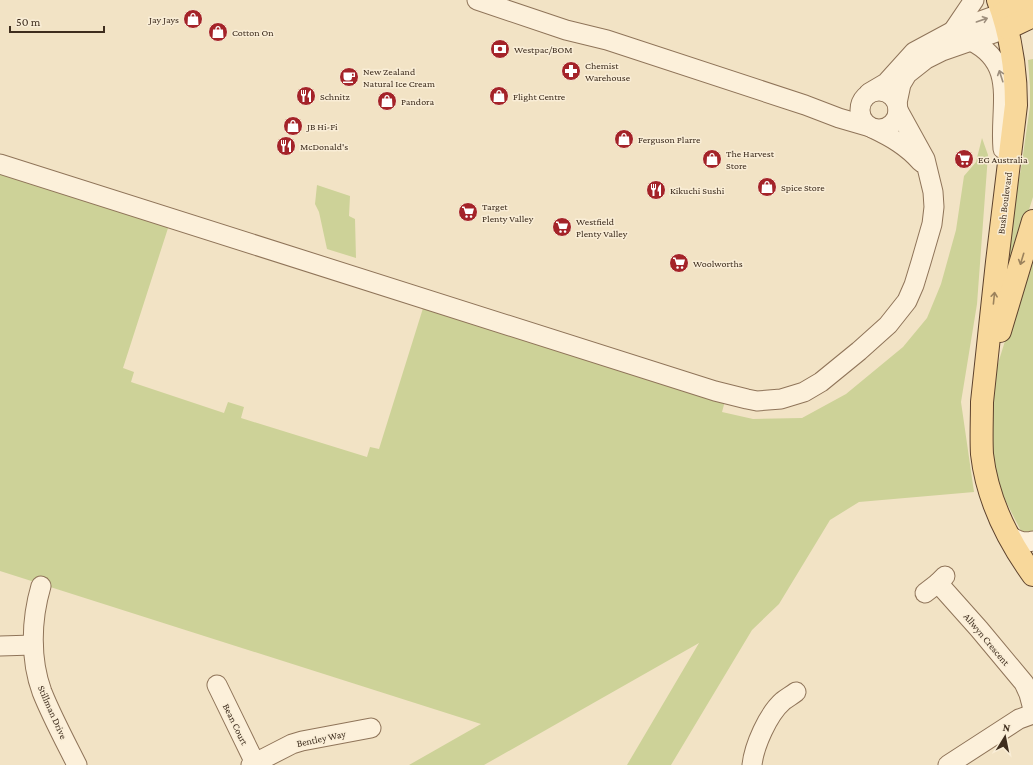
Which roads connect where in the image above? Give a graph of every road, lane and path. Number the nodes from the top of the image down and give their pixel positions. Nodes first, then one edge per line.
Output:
1 (477, 0) edge
2 (974, 0) edge
3 (1031, 0) edge
4 (1003, 13) edge
5 (1033, 16) edge
6 (953, 30) junction
7 (971, 41) junction
8 (866, 96) junction
9 (805, 105) junction
10 (897, 106) junction
11 (871, 128) junction
12 (0, 164) edge
13 (931, 183) junction
14 (1007, 184) junction
15 (1033, 222) edge
16 (986, 378) junction
17 (1006, 532) junction
18 (1033, 541) edge
19 (1032, 569) edge
20 (936, 584) dead end
21 (41, 586) dead end
22 (34, 645) junction
23 (0, 646) edge
24 (216, 685) dead end
25 (796, 692) dead end
26 (1033, 709) edge
27 (1033, 714) edge
28 (371, 728) dead end
29 (253, 764) edge
30 (77, 765) edge
31 (752, 765) edge
32 (948, 765) edge

1 - 9 street
2 - 6 street
3 - 4 main road
4 - 5 main road
6 -> 4 street
4 - 7 street
4 - 14 main road, Bush Boulevard
6 - 8 street
7 - 10 street
14 -> 7 street
8 - 9 street
8 - 10 street
8 - 11 street
9 - 11 street
10 - 11 street
10 - 13 street
11 - 13 street
12 - 13 street
16 -> 14 main road, Bush Boulevard
15 -> 16 main road, Bush Boulevard
16 - 17 main road, Bush Boulevard
17 - 18 street
17 - 19 main road, Bush Boulevard
20 - 26 street, Allwyn Crescent
21 - 22 street, Stillman Drive
22 - 23 street
22 - 30 street, Stillman Drive
24 - 29 street, Bean Court
25 - 31 street
27 - 32 street
28 - 29 street, Bentley Way

